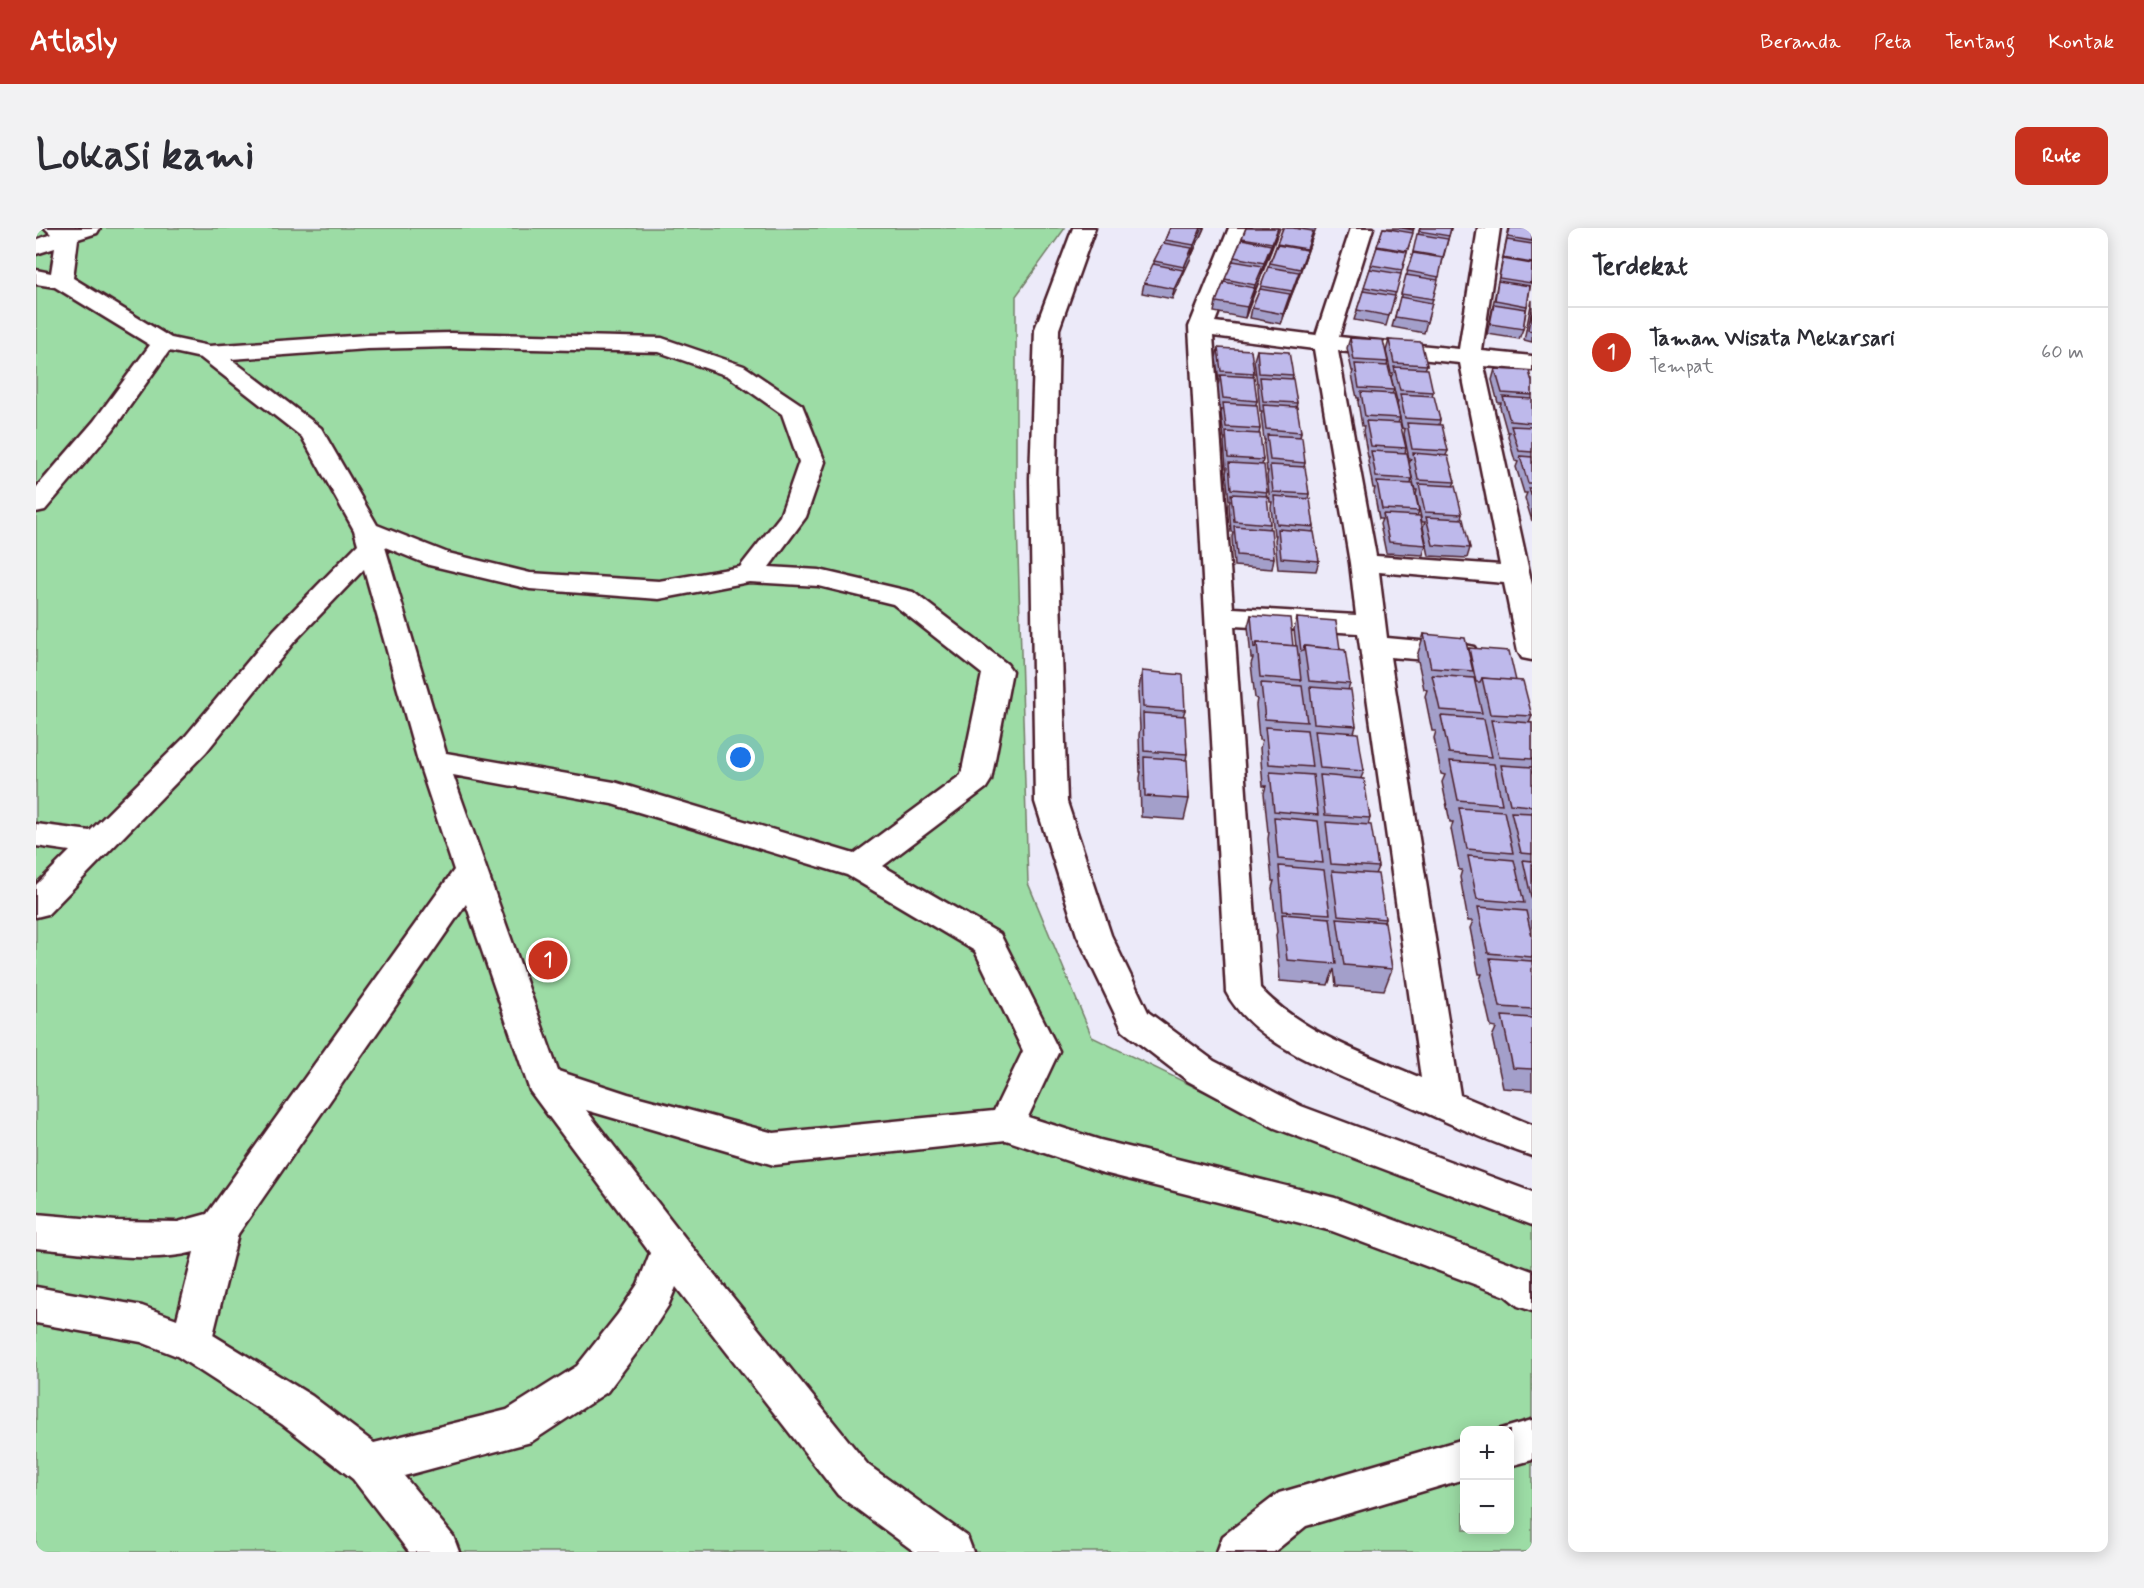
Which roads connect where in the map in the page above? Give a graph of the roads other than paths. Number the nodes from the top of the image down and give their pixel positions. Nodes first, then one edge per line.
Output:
1 (44, 228) edge
2 (89, 228) edge
3 (1084, 228) edge
4 (1240, 228) edge
5 (1362, 228) edge
6 (1490, 228) edge
7 (36, 231) edge
8 (62, 232) edge
9 (36, 248) edge
10 (36, 277) edge
11 (61, 281) junction
12 (1201, 327) junction
13 (163, 343) junction
14 (1324, 344) junction
15 (209, 353) junction
16 (1470, 356) junction
17 (1532, 363) edge
18 (36, 504) edge
19 (369, 538) junction
20 (1364, 563) junction
21 (749, 574) junction
22 (1515, 575) junction
23 (1219, 616) junction
24 (1372, 636) junction
25 (1520, 651) edge
26 (433, 760) junction
27 (36, 835) edge
28 (97, 844) junction
29 (859, 867) junction
30 (471, 871) junction
31 (36, 905) edge
32 (543, 1082) junction
33 (1443, 1105) junction
34 (1006, 1125) junction
35 (1532, 1141) edge
36 (1532, 1209) edge
37 (220, 1228) junction
38 (36, 1231) edge
39 (671, 1250) junction
40 (1532, 1293) edge
41 (36, 1305) edge
42 (191, 1343) junction
43 (1532, 1440) edge
44 (1514, 1445) edge
45 (1460, 1460) edge
46 (368, 1465) junction
47 (437, 1552) edge
48 (951, 1552) edge
49 (1239, 1552) edge

1 - 7 street
2 - 8 street
3 - 36 street
4 - 12 street
5 - 14 street
6 - 16 street
8 - 9 street
8 - 11 street
10 - 11 street
11 - 13 street
12 - 14 street
12 - 23 street
13 - 15 street
13 - 18 street
14 - 16 street
14 - 20 street
15 - 19 street
15 - 21 street
16 - 17 street
16 - 22 street
19 - 21 street
19 - 26 street
19 - 28 street
20 - 22 street
20 - 24 street
21 - 29 street
22 - 25 street
23 - 24 street
23 - 33 street
24 - 25 street
24 - 33 street
26 - 29 street
26 - 30 street
27 - 28 street
28 - 31 street
29 - 34 street
30 - 32 street
30 - 37 street
32 - 34 street
32 - 39 street
33 - 35 street
34 - 40 street
37 - 38 street
37 - 42 street
39 - 46 street
39 - 48 street
41 - 42 street
42 - 46 street
43 - 44 street
45 - 49 street
46 - 47 street

